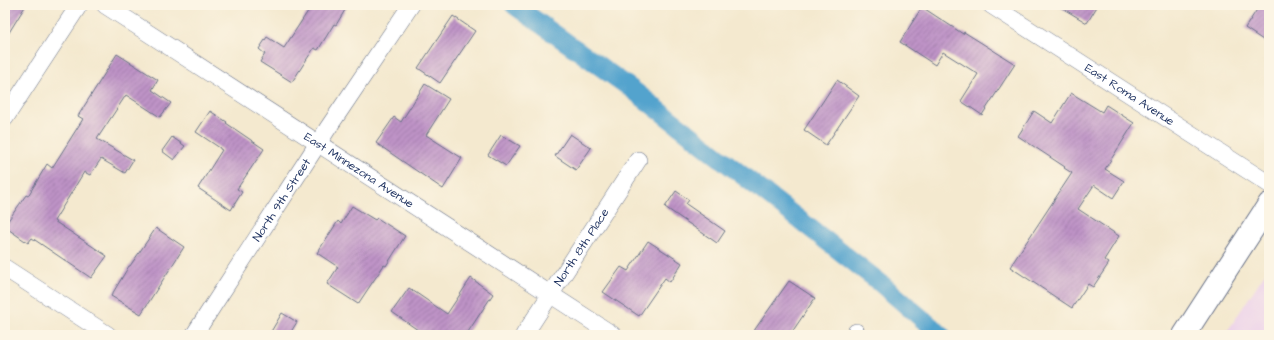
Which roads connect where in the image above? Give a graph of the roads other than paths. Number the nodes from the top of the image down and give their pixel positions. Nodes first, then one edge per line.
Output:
1 (79, 5) edge
2 (105, 5) edge
3 (411, 5) edge
4 (991, 5) edge
5 (5, 118) edge
6 (318, 143) junction
7 (638, 160) dead end
8 (1269, 184) edge
9 (1269, 204) edge
10 (5, 268) edge
11 (550, 294) junction
12 (108, 335) edge
13 (194, 335) edge
14 (524, 335) edge
15 (613, 335) edge
16 (1184, 335) edge

1 - 5 street
2 - 6 street, East Minnezona Avenue
3 - 6 street, North 9th Street
4 - 8 street, East Roma Avenue
6 - 11 street, East Minnezona Avenue
6 - 13 street, North 9th Street
7 - 11 street, North 8th Place
9 - 16 main road
10 - 12 street
11 - 14 street, North 8th Place
11 - 15 street, East Minnezona Avenue

